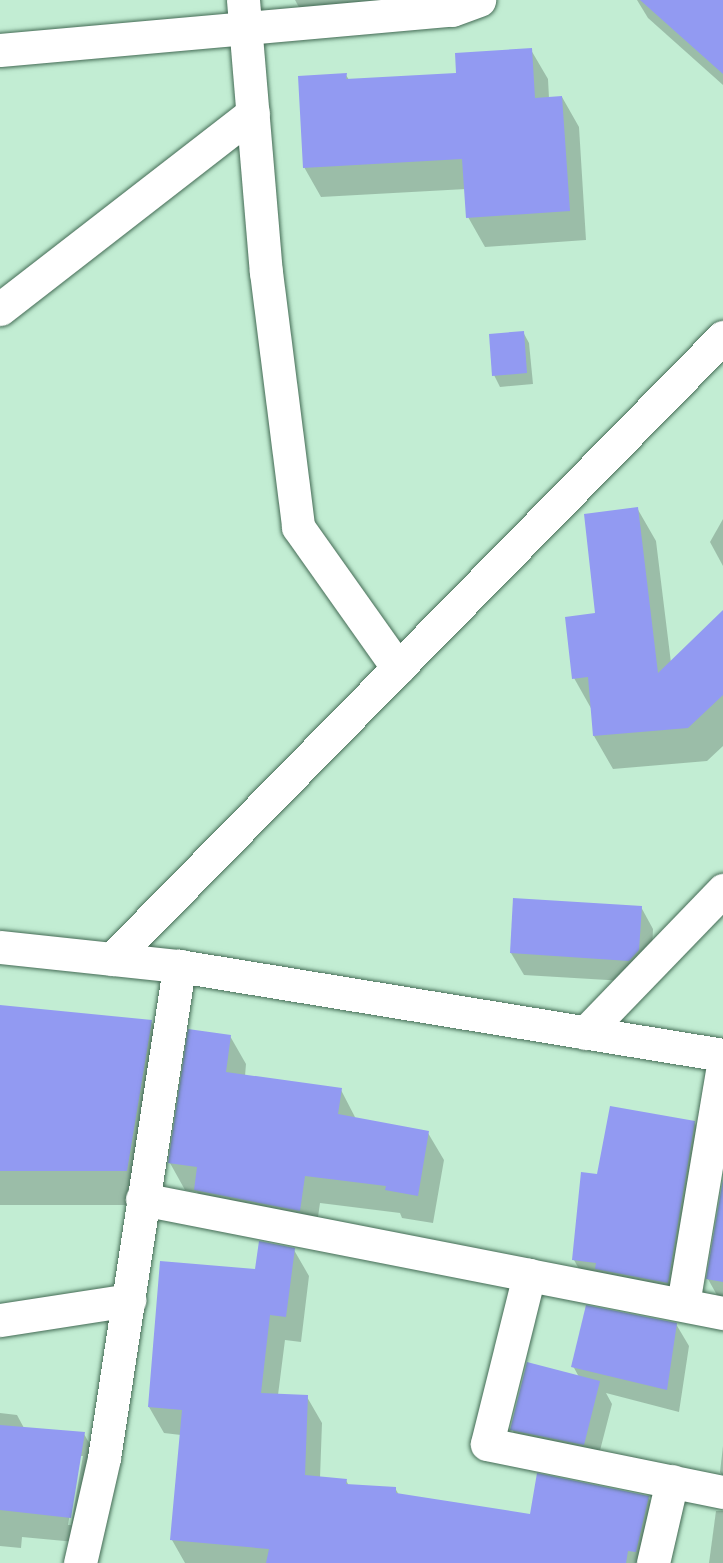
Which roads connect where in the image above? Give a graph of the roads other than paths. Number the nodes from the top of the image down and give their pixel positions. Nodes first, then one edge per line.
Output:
1 (480, 0) edge
2 (245, 14) edge
3 (0, 50) edge
4 (253, 113) junction
5 (0, 309) edge
6 (723, 337) edge
7 (398, 668) junction
8 (723, 890) edge
9 (0, 947) edge
10 (112, 959) junction
11 (179, 966) junction
12 (585, 1033) junction
13 (723, 1055) edge
14 (723, 1065) edge
15 (142, 1199) junction
16 (529, 1275) junction
17 (129, 1300) junction
18 (683, 1304) junction
19 (723, 1312) edge
20 (0, 1320) edge
21 (672, 1481) junction
22 (723, 1492) edge
23 (80, 1563) edge
24 (653, 1563) edge

1 - 2 street
2 - 3 street
2 - 4 street
4 - 5 street
4 - 7 street
6 - 7 street
7 - 10 street
8 - 12 street
9 - 10 street
10 - 11 street
11 - 12 street
11 - 15 street
12 - 13 street
14 - 18 street
15 - 16 street
15 - 17 street
16 - 18 street
16 - 21 street
17 - 20 street
17 - 23 street
18 - 19 street
21 - 22 street
21 - 24 street

